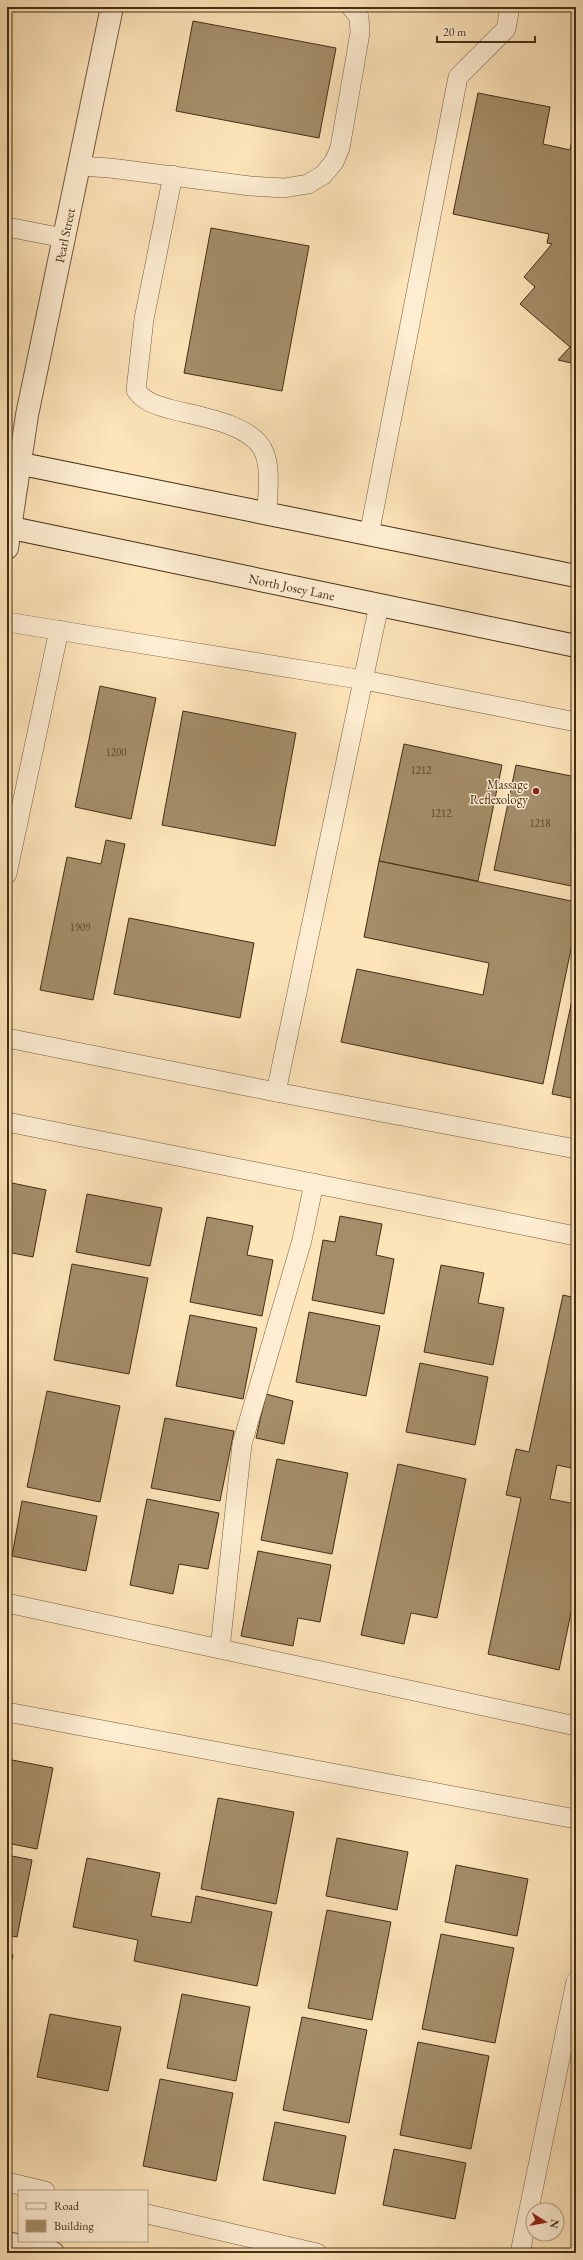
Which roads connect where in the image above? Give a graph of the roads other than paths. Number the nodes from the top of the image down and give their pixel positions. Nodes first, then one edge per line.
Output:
1 (112, 7) edge
2 (351, 7) edge
3 (510, 7) edge
4 (79, 166) junction
5 (173, 175) junction
6 (7, 227) edge
7 (64, 238) junction
8 (14, 463) edge
9 (267, 514) junction
10 (8, 534) edge
11 (369, 535) junction
12 (576, 576) edge
13 (380, 605) junction
14 (7, 622) edge
15 (58, 630) junction
16 (576, 646) edge
17 (364, 680) junction
18 (576, 722) edge
19 (11, 830) edge
20 (7, 874) edge
21 (7, 1038) edge
22 (276, 1092) junction
23 (7, 1122) edge
24 (576, 1149) edge
25 (314, 1184) junction
26 (576, 1236) edge
27 (7, 1603) edge
28 (220, 1649) junction
29 (7, 1712) edge
30 (576, 1726) edge
31 (576, 1819) edge
32 (576, 1981) edge
33 (7, 2182) edge
34 (41, 2190) edge
35 (148, 2214) edge
36 (7, 2243) edge
37 (53, 2253) edge
38 (317, 2253) edge
39 (520, 2253) edge

1 - 4 main road, Pearl Street
2 - 5 lane
3 - 11 lane
4 - 5 lane
4 - 7 main road, Pearl Street
5 - 9 lane
6 - 7 lane
7 - 8 main road, Pearl Street
8 - 9 main road
8 - 10 main road, Pearl Street
9 - 11 main road
10 - 13 main road, North Josey Lane
11 - 12 main road
13 - 16 main road, North Josey Lane
13 - 17 lane
14 - 15 lane
15 - 17 lane
15 - 19 lane
17 - 18 lane
17 - 22 lane
19 - 20 lane
21 - 22 lane
22 - 24 lane
23 - 25 lane
25 - 26 lane
25 - 28 lane
27 - 28 lane
28 - 30 lane
29 - 31 lane
32 - 39 lane
33 - 34 lane
35 - 38 lane
36 - 37 main road

